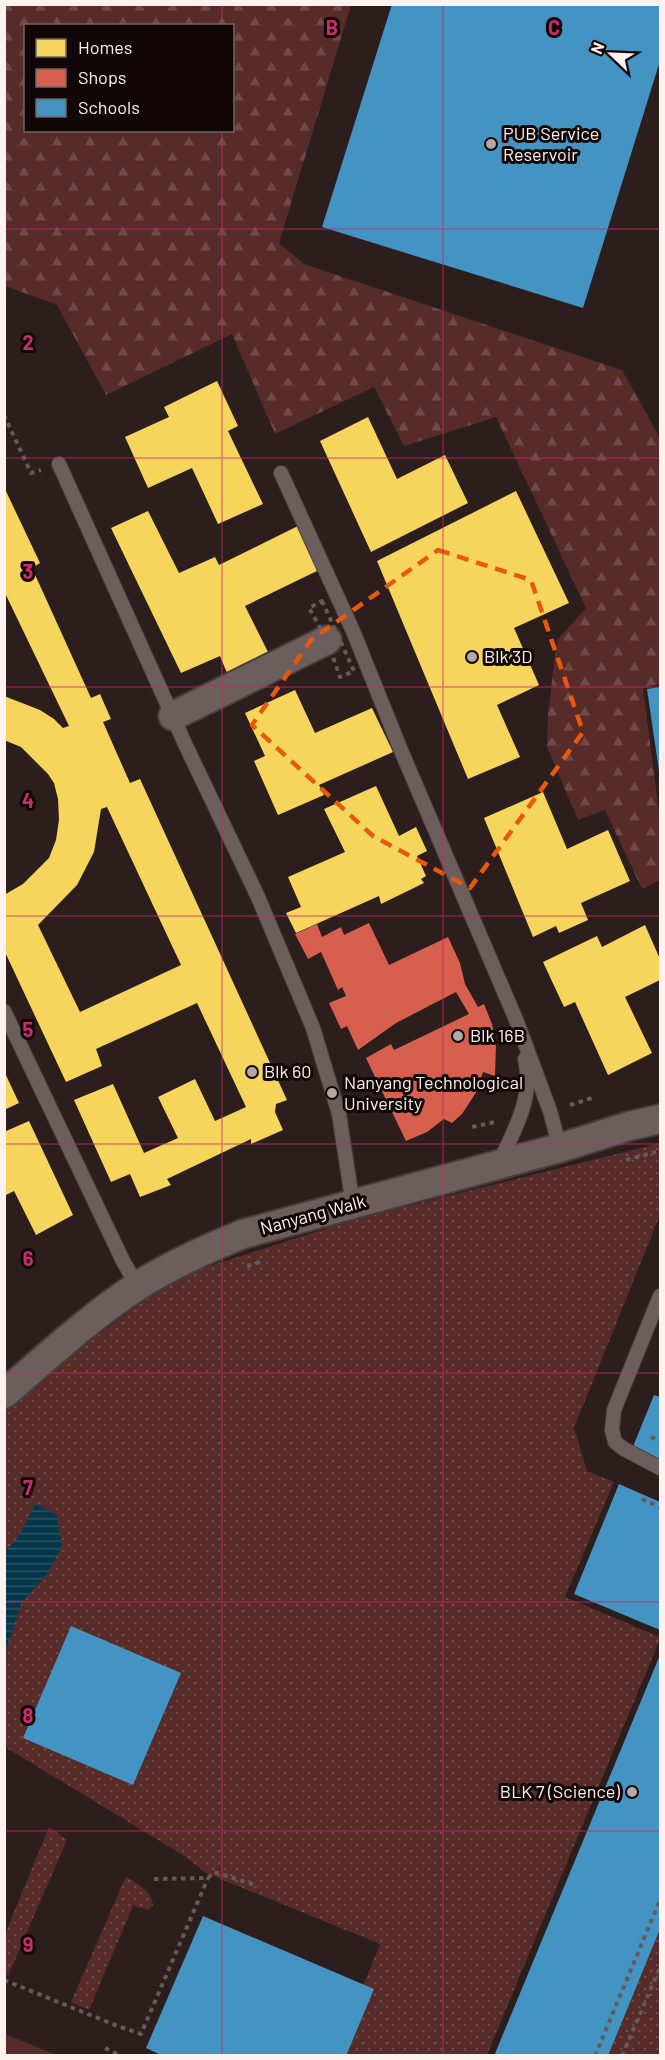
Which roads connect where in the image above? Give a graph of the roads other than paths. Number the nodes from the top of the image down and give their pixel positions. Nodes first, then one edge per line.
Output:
1 (59, 464) road end
2 (281, 473) dead end
3 (327, 640) dead end
4 (173, 716) junction
5 (4, 1011) edge
6 (517, 1022) junction
7 (660, 1119) edge
8 (560, 1148) junction
9 (498, 1165) junction
10 (353, 1205) junction
11 (137, 1287) junction
12 (660, 1296) edge
13 (4, 1394) edge
14 (660, 1468) edge

1 - 4 lane
2 - 6 lane
3 - 4 street
4 - 10 lane
5 - 11 lane
6 - 8 lane
6 - 9 lane
7 - 8 street, Nanyang Walk
8 - 9 street, Nanyang Walk
9 - 10 street, Nanyang Walk
10 - 11 street, Nanyang Walk
11 - 13 street, Nanyang Walk
12 - 14 lane

